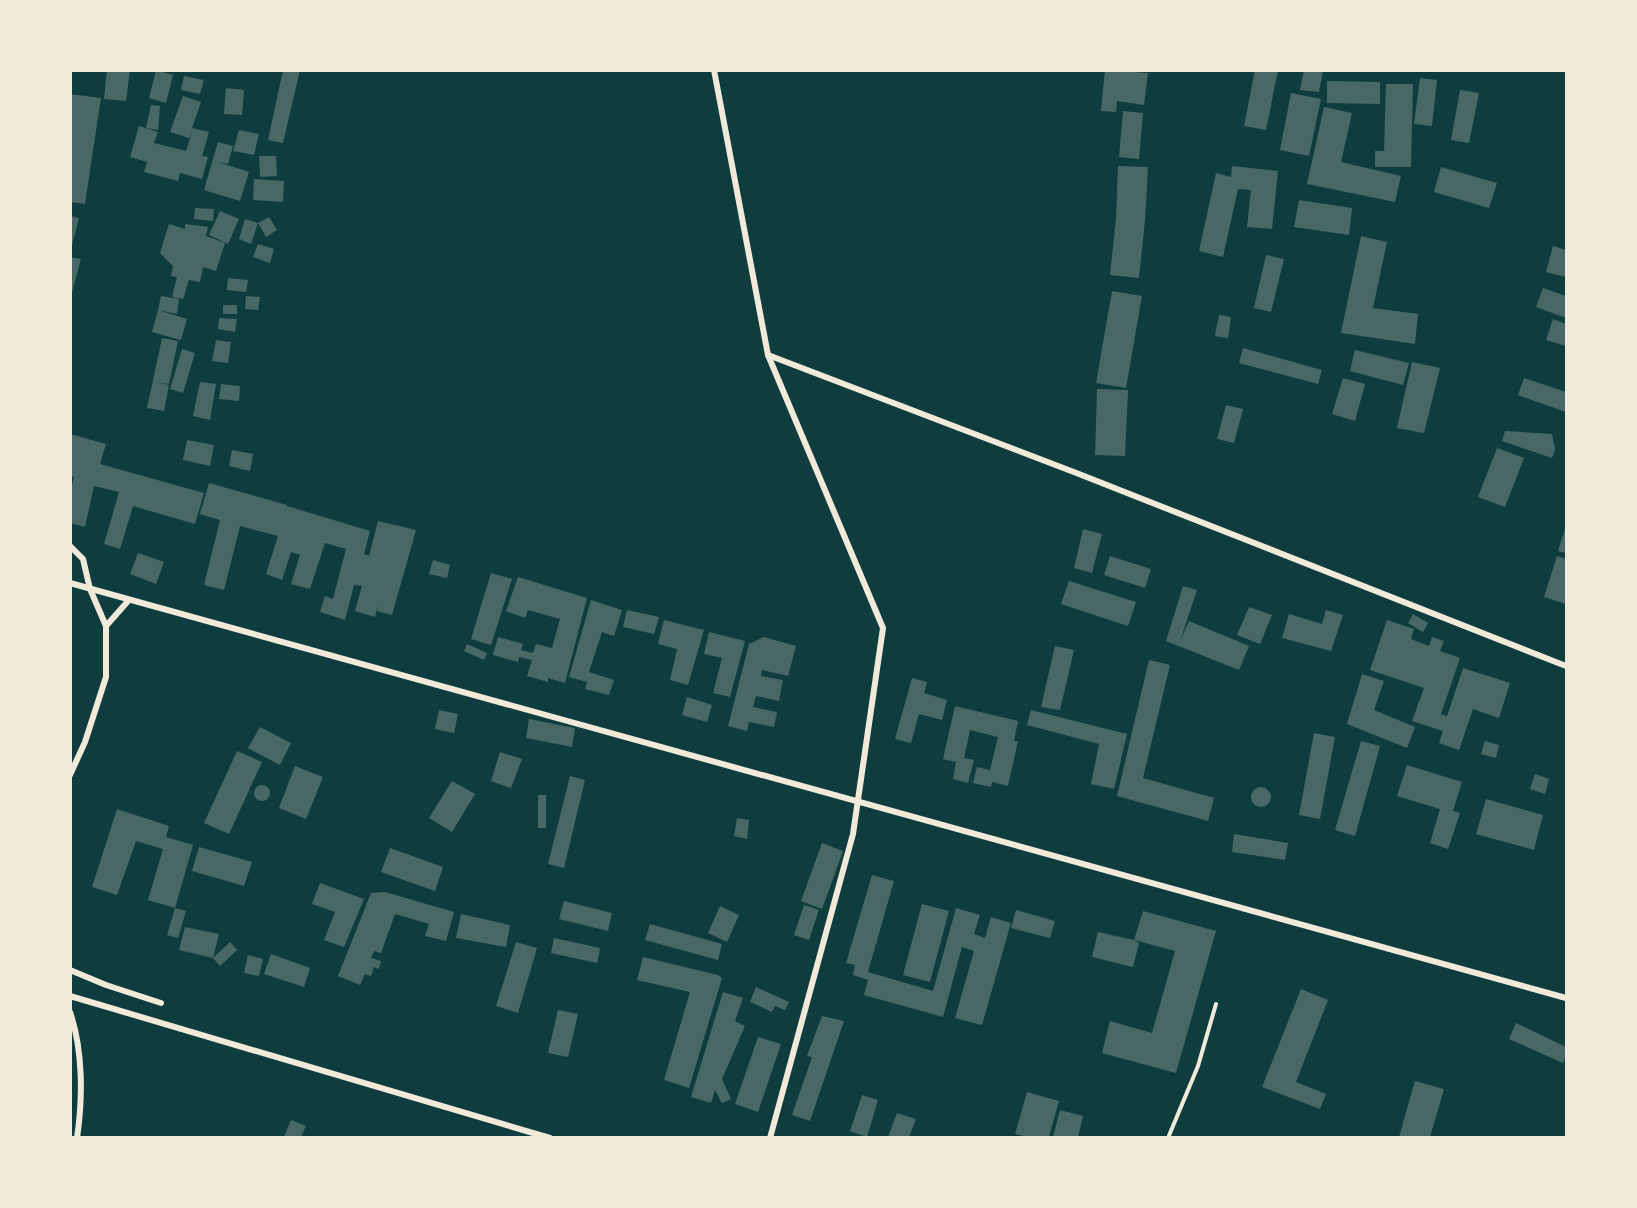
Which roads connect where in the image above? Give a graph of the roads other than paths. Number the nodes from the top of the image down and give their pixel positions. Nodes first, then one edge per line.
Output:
1 (714, 70) edge
2 (768, 355) junction
3 (70, 546) edge
4 (70, 583) edge
5 (90, 589) junction
6 (129, 600) junction
7 (106, 626) junction
8 (1566, 666) edge
9 (70, 775) edge
10 (858, 802) junction
11 (70, 970) edge
12 (70, 996) edge
13 (1566, 998) edge
14 (161, 1003) dead end
15 (70, 1012) edge
16 (77, 1137) edge
17 (550, 1137) edge
18 (770, 1137) edge

1 - 2 street
2 - 8 street
2 - 10 street
3 - 5 street
4 - 5 street
5 - 6 street
5 - 7 street
6 - 7 street
6 - 10 street
7 - 9 street
10 - 13 street
10 - 18 street
11 - 14 street
12 - 17 street
15 - 16 street

